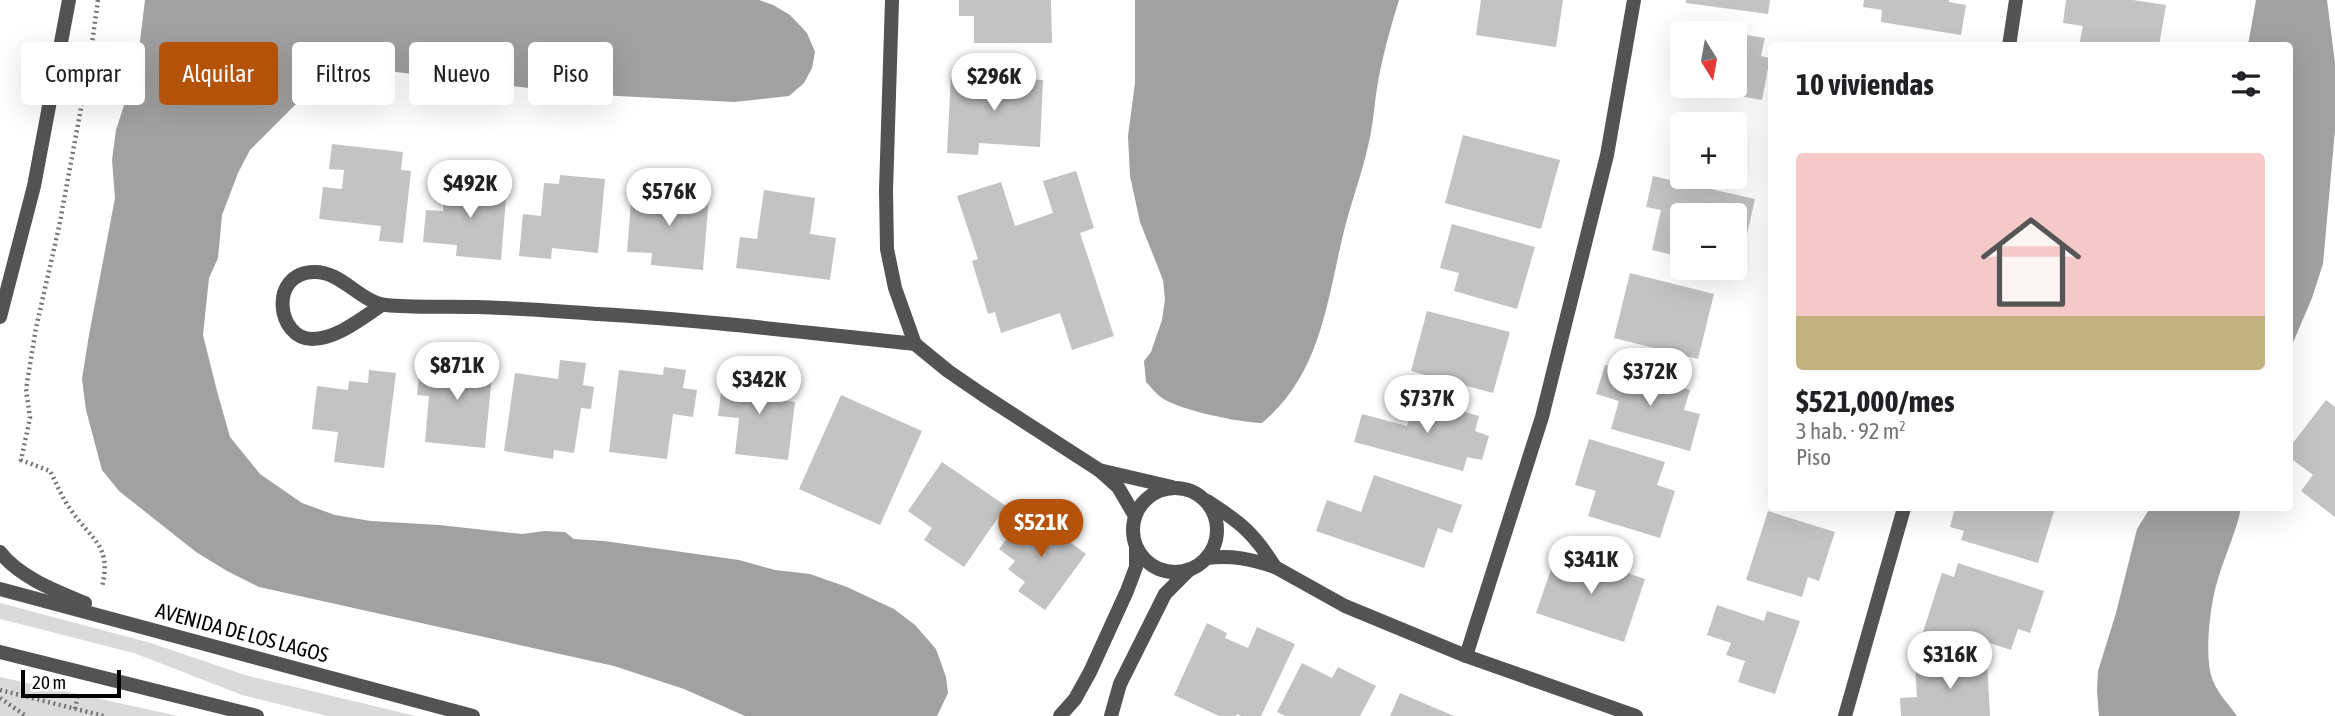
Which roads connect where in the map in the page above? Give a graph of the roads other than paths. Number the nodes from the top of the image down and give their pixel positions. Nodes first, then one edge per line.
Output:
1 (69, 0) edge
2 (892, 0) edge
3 (1634, 0) edge
4 (2016, 0) edge
5 (2010, 42) edge
6 (382, 305) junction
7 (0, 317) edge
8 (915, 344) junction
9 (1099, 470) junction
10 (1177, 488) junction
11 (1201, 497) junction
12 (1903, 511) edge
13 (1135, 516) junction
14 (1136, 547) junction
15 (0, 552) edge
16 (1207, 558) junction
17 (1275, 567) junction
18 (1189, 570) junction
19 (0, 589) edge
20 (158, 632) junction
21 (0, 652) edge
22 (1466, 656) junction
23 (257, 716) edge
24 (473, 716) edge
25 (1060, 716) edge
26 (1111, 716) edge
27 (1636, 716) edge
28 (1845, 716) edge

1 - 7 street
2 - 8 street
3 - 22 street
4 - 5 street
6 - 6 street
6 - 8 street
8 - 9 street
9 - 10 street
9 - 13 street
10 - 11 street
10 - 13 street
11 - 16 street
11 - 17 street
12 - 28 street
13 - 14 street
14 - 18 street
14 - 25 street
15 - 20 street
16 - 17 street
16 - 18 street
17 - 22 street
18 - 26 street
19 - 20 street, AVENIDA DE LOS LAGOS
20 - 24 street, AVENIDA DE LOS LAGOS
21 - 23 street
22 - 27 street

